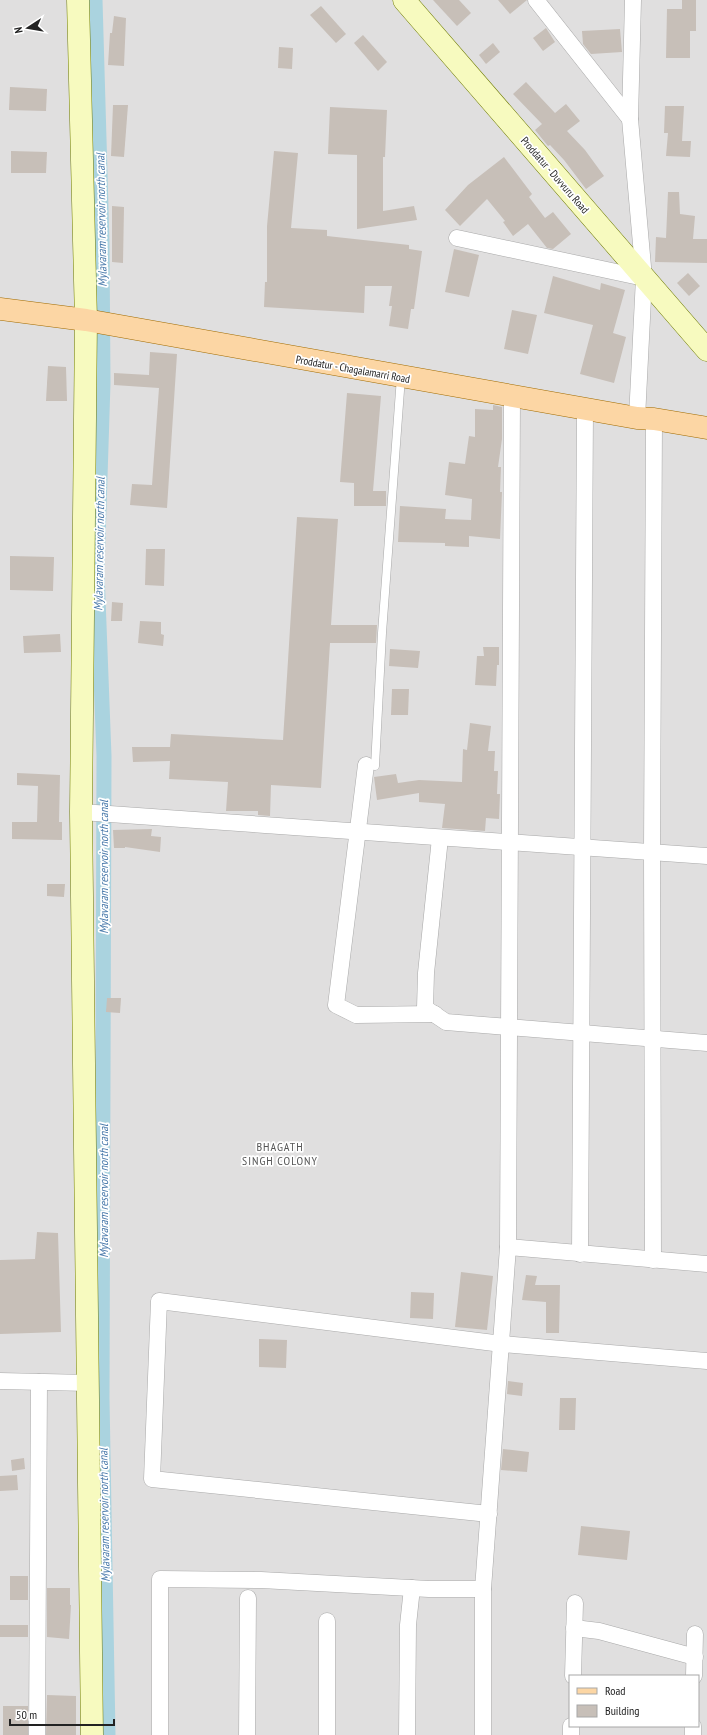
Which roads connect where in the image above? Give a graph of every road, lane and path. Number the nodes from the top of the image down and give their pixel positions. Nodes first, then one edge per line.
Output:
1 (78, 0) edge
2 (404, 0) edge
3 (536, 0) edge
4 (633, 0) edge
5 (630, 119) junction
6 (457, 238) dead end
7 (644, 278) junction
8 (0, 309) edge
9 (86, 320) junction
10 (707, 350) edge
11 (401, 377) junction
12 (512, 397) junction
13 (585, 409) junction
14 (646, 419) junction
15 (707, 428) edge
16 (371, 766) joint
17 (81, 812) junction
18 (357, 832) junction
19 (440, 838) junction
20 (509, 842) junction
21 (583, 846) junction
22 (652, 852) junction
23 (707, 856) edge
24 (435, 1014) junction
25 (509, 1026) junction
26 (581, 1033) junction
27 (652, 1040) junction
28 (707, 1043) edge
29 (508, 1247) junction
30 (580, 1254) junction
31 (653, 1260) junction
32 (707, 1264) edge
33 (502, 1344) junction
34 (707, 1361) edge
35 (0, 1381) edge
36 (39, 1382) junction
37 (88, 1383) junction
38 (489, 1514) junction
39 (412, 1588) junction
40 (483, 1589) junction
41 (248, 1598) dead end
42 (575, 1603) dead end
43 (328, 1621) dead end
44 (574, 1628) junction
45 (695, 1634) dead end
46 (695, 1657) junction
47 (572, 1675) edge
48 (694, 1675) edge
49 (37, 1735) edge
50 (92, 1735) edge
51 (160, 1735) edge
52 (246, 1735) edge
53 (327, 1735) edge
54 (407, 1735) edge
55 (483, 1735) edge

1 - 9 main road
2 - 7 main road, Proddatur - Duvvuru Road
3 - 5 street
4 - 5 street
5 - 7 street
6 - 7 street
7 - 10 main road, Proddatur - Duvvuru Road
7 - 14 street
8 - 9 main road, Proddatur - Chagalamarri Road
9 - 11 main road, Proddatur - Chagalamarri Road
9 - 17 main road
11 - 12 main road, Proddatur - Chagalamarri Road
11 - 16 lane
12 - 13 main road, Proddatur - Chagalamarri Road
12 - 20 street
13 - 14 main road, Proddatur - Chagalamarri Road
13 - 21 street
14 - 15 main road, Proddatur - Chagalamarri Road
14 - 22 street
16 - 18 street
17 - 18 street
17 - 37 main road
18 - 19 street
18 - 24 street
19 - 20 street
19 - 24 street
20 - 21 street
20 - 25 street
21 - 22 street
21 - 26 street
22 - 23 street
22 - 27 street
24 - 25 street
25 - 26 street
25 - 29 street
26 - 27 street
26 - 30 street
27 - 28 street
27 - 31 street
29 - 30 street
29 - 33 street
30 - 31 street
31 - 32 street
33 - 34 street
33 - 38 street
33 - 38 street
35 - 36 street
36 - 37 street
36 - 49 street
37 - 50 main road
38 - 40 street
39 - 40 street
39 - 51 street
39 - 54 street
40 - 55 street
41 - 52 street
42 - 44 street
43 - 53 street
44 - 46 street
44 - 47 street
45 - 46 street
46 - 48 street

